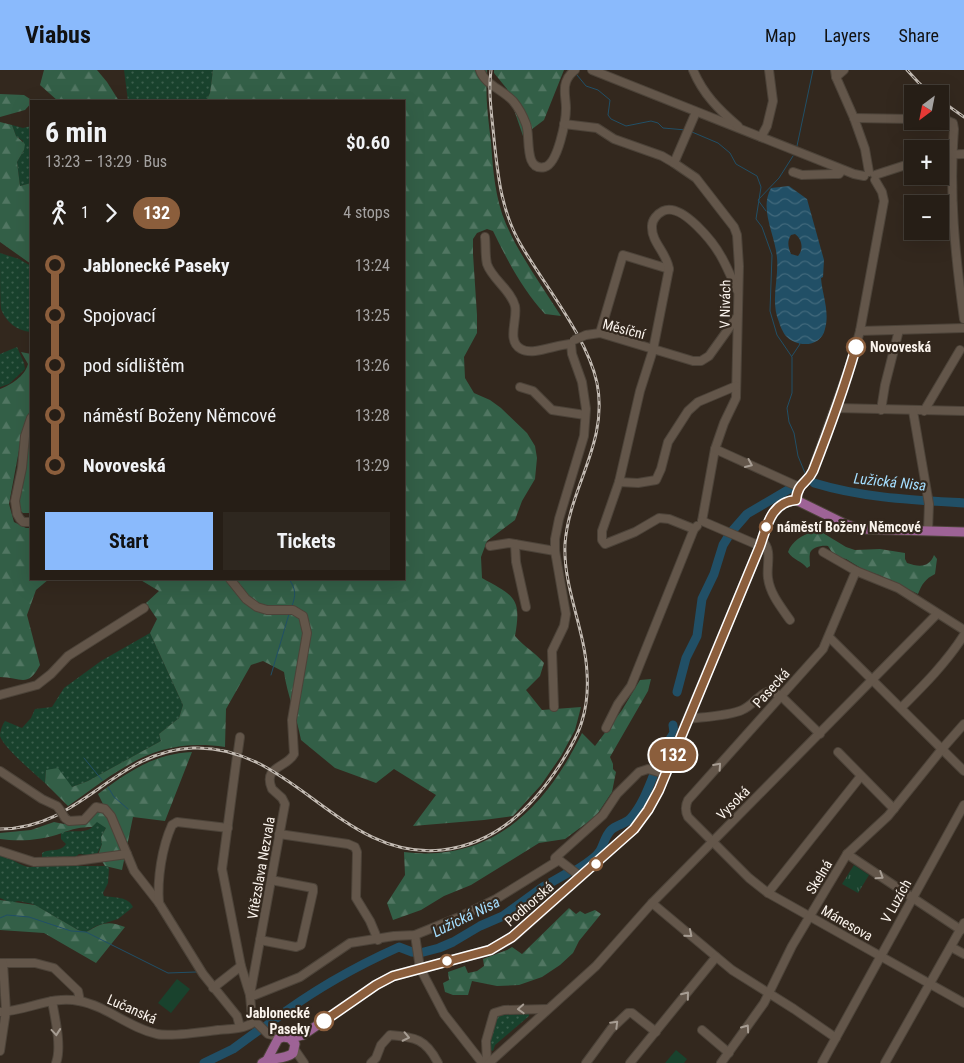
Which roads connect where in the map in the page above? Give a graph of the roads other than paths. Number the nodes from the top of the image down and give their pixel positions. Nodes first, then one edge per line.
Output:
1 (576, 70) edge
2 (592, 70) edge
3 (693, 70) edge
4 (768, 70) edge
5 (844, 70) edge
6 (482, 74) edge
7 (836, 74) edge
8 (696, 112) junction
9 (854, 118) junction
10 (904, 119) edge
11 (949, 121) edge
12 (564, 124) junction
13 (744, 131) junction
14 (761, 137) junction
15 (949, 154) edge
16 (952, 154) junction
17 (964, 154) edge
18 (674, 163) junction
19 (904, 166) edge
20 (842, 170) junction
21 (793, 172) dead end
22 (871, 176) junction
23 (485, 237) dead end
24 (955, 249) junction
25 (964, 249) edge
26 (669, 269) junction
27 (737, 290) junction
28 (737, 317) junction
29 (964, 319) edge
30 (964, 328) edge
31 (899, 330) junction
32 (860, 331) junction
33 (600, 333) junction
34 (572, 342) junction
35 (963, 349) edge
36 (653, 350) junction
37 (736, 386) junction
38 (520, 387) dead end
39 (836, 408) junction
40 (881, 410) junction
41 (913, 410) junction
42 (924, 411) junction
43 (964, 411) edge
44 (585, 414) junction
45 (30, 421) edge
46 (715, 449) junction
47 (619, 482) junction
48 (799, 487) junction
49 (796, 500) junction
50 (702, 521) junction
51 (30, 522) edge
52 (694, 529) junction
53 (928, 531) junction
54 (964, 532) edge
55 (515, 544) junction
56 (761, 544) junction
57 (490, 546) dead end
58 (555, 551) junction
59 (823, 552) dead end
60 (856, 571) junction
61 (231, 580) edge
62 (526, 607) dead end
63 (144, 608) dead end
64 (937, 614) junction
65 (790, 620) dead end
66 (964, 630) edge
67 (964, 635) edge
68 (829, 637) junction
69 (872, 680) junction
70 (0, 695) edge
71 (781, 696) junction
72 (554, 707) dead end
73 (901, 708) junction
74 (688, 719) junction
75 (964, 724) edge
76 (606, 728) dead end
77 (820, 734) junction
78 (240, 737) dead end
79 (942, 749) junction
80 (838, 752) dead end
81 (964, 770) edge
82 (0, 771) edge
83 (659, 772) junction
84 (861, 776) junction
85 (964, 805) edge
86 (894, 809) junction
87 (685, 810) joint
88 (228, 828) junction
89 (280, 834) junction
90 (712, 841) junction
91 (0, 851) edge
92 (127, 854) junction
93 (847, 854) junction
94 (556, 862) junction
95 (581, 877) junction
96 (271, 880) junction
97 (768, 893) junction
98 (912, 898) junction
99 (652, 902) junction
100 (159, 904) junction
101 (810, 916) junction
102 (962, 926) edge
103 (416, 935) junction
104 (260, 940) junction
105 (378, 940) junction
106 (952, 947) junction
107 (964, 954) edge
108 (880, 956) junction
109 (716, 957) junction
110 (2, 963) edge
111 (242, 966) junction
112 (420, 968) junction
113 (929, 983) junction
114 (213, 988) junction
115 (769, 993) junction
116 (250, 995) junction
117 (52, 1001) junction
118 (80, 1001) junction
119 (964, 1003) edge
120 (548, 1009) junction
121 (3, 1011) edge
122 (240, 1027) junction
123 (262, 1029) junction
124 (702, 1030) dead end
125 (656, 1032) junction
126 (836, 1038) junction
127 (285, 1044) junction
128 (0, 1051) edge
129 (728, 1053) junction
130 (284, 1056) junction
131 (375, 1061) edge
132 (264, 1062) edge
133 (303, 1062) edge
134 (56, 1063) edge
135 (438, 1063) edge
136 (487, 1063) edge
137 (586, 1063) edge
138 (630, 1063) edge
139 (722, 1063) edge
140 (822, 1063) edge
141 (886, 1063) edge

1 - 12 street
2 - 8 street
3 - 13 street
4 - 14 street
5 - 7 street
6 - 12 street
7 - 9 street
8 - 13 street
8 - 18 street
9 - 10 street
9 - 22 street
11 - 16 street
12 - 18 street, V Nivách
13 - 14 street
14 - 20 street
15 - 16 street
16 - 17 street
16 - 24 street
18 - 27 street, V Nivách
19 - 22 street
20 - 21 street
20 - 22 street
22 - 32 street
23 - 34 street, Měsíční
24 - 25 street
24 - 29 street
26 - 27 street
26 - 33 street
26 - 36 street
27 - 28 street, V Nivách
28 - 36 street, Měsíční
28 - 37 street, V Nivách
30 - 31 street
31 - 32 street
31 - 40 street
32 - 39 street
33 - 34 street, Měsíční, bridge
33 - 36 street, Měsíční
34 - 44 street
35 - 42 street
36 - 47 street
37 - 46 street, V Nivách
37 - 47 street
38 - 44 street
39 - 40 street
39 - 48 street
40 - 41 street
41 - 42 street
41 - 53 street
42 - 43 street
44 - 58 street
45 - 51 street
46 -> 48 street
46 - 50 street, V Nivách
47 - 52 street
48 - 49 street
49 - 53 main road
49 - 56 main road, Podhorská
50 - 52 street
50 - 56 street
52 - 76 street
53 - 54 main road
55 - 57 street
55 - 58 street
55 - 62 street
56 - 65 street
56 - 74 main road, Podhorská
58 - 72 street
59 - 60 street
60 - 64 street
60 - 68 street, Pasecká
61 - 89 street, Vítězslava Nezvala
63 - 70 street
64 - 66 street
64 - 69 street, Vysoká
67 - 73 street
68 - 69 street
68 - 71 street, Pasecká
69 - 73 street
69 - 77 street, Vysoká
71 - 74 street
71 - 77 street
87 -> 71 street, Pasecká
73 - 79 street
74 - 83 main road, Podhorská
75 - 79 street, Skelná
77 - 90 street, Vysoká
78 - 88 street
79 - 81 street
79 - 86 street, Skelná
80 - 84 street
82 - 92 street, bridge
83 - 94 street
83 - 95 main road, Podhorská
84 - 86 street
84 - 97 street
85 - 98 street, V Luzích
86 - 93 street, Skelná
87 - 90 street, Mánesova
88 - 100 street
88 - 111 street
89 - 96 street, Vítězslava Nezvala
89 - 105 street
90 - 97 street, Mánesova
90 - 99 street, Vysoká
91 - 92 street
92 - 100 street
93 -> 98 street
93 - 101 street, Skelná
94 - 95 street
94 - 103 street
95 - 112 main road, Podhorská
96 - 104 street, Vítězslava Nezvala
96 - 104 street
97 - 101 street, Mánesova
98 - 102 street
98 - 108 street, V Luzích
99 -> 109 street
99 - 120 street, Vysoká
100 - 114 street
101 - 108 street, Mánesova
101 - 115 street, Skelná
102 - 106 street
103 - 105 street
103 - 112 street
104 - 116 street, Vítězslava Nezvala
105 - 116 street
106 - 107 street
106 - 113 street
108 - 113 street, Mánesova
108 - 126 street, V Luzích
109 - 115 street
125 -> 109 street
110 - 118 street
110 - 121 street
111 - 114 street
111 - 116 street
112 - 127 main road, Podhorská
112 - 136 street
113 - 119 street, Mánesova
113 - 141 street
114 - 122 street
115 - 126 street
129 -> 115 street, Skelná
116 - 123 street
117 - 118 street, Lučanská
117 - 121 street, Lučanská
117 -> 134 street
118 - 122 street, Lučanská
120 - 136 street, Vysoká
120 -> 136 street
121 - 128 street
122 - 123 street, Lučanská
123 - 127 street
124 - 129 street
137 -> 125 street
125 - 138 street
126 - 140 street, V Luzích
127 - 130 main road
127 - 130 main road
127 - 132 main road
127 - 133 street
129 - 139 street, Skelná
130 - 132 main road
130 - 133 street
131 -> 135 street

